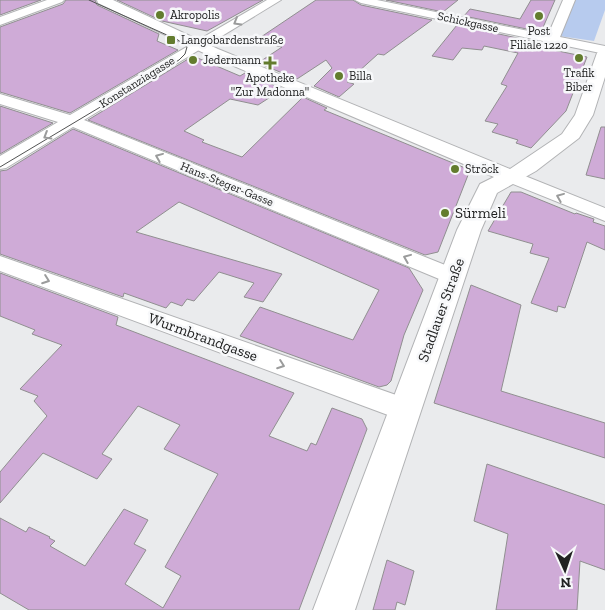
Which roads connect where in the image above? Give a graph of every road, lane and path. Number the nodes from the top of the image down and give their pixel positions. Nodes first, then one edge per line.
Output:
1 (58, 0) edge
2 (103, 0) edge
3 (275, 0) edge
4 (362, 0) edge
5 (569, 0) edge
6 (0, 21) edge
7 (552, 40) junction
8 (198, 44) junction
9 (605, 54) edge
10 (0, 99) edge
11 (72, 121) junction
12 (0, 164) edge
13 (510, 176) junction
14 (605, 215) edge
15 (0, 263) edge
16 (452, 276) junction
17 (406, 410) junction
18 (334, 610) edge

1 - 6 street
2 - 8 street
3 -> 8 street, Konstanziagasse
4 - 7 street, Schickgasse
5 - 7 street
7 - 9 street, Schickgasse
8 - 11 street, Konstanziagasse
8 - 13 street
9 - 13 street, Stadlauer Straße
10 - 11 street, Hans-Steger-Gasse
11 -> 12 street, Konstanziagasse
16 -> 11 street, Hans-Steger-Gasse
14 -> 13 street
13 - 16 street, Stadlauer Straße
15 -> 17 street, Wurmbrandgasse
16 - 17 street, Stadlauer Straße
17 - 18 street, Stadlauer Straße

